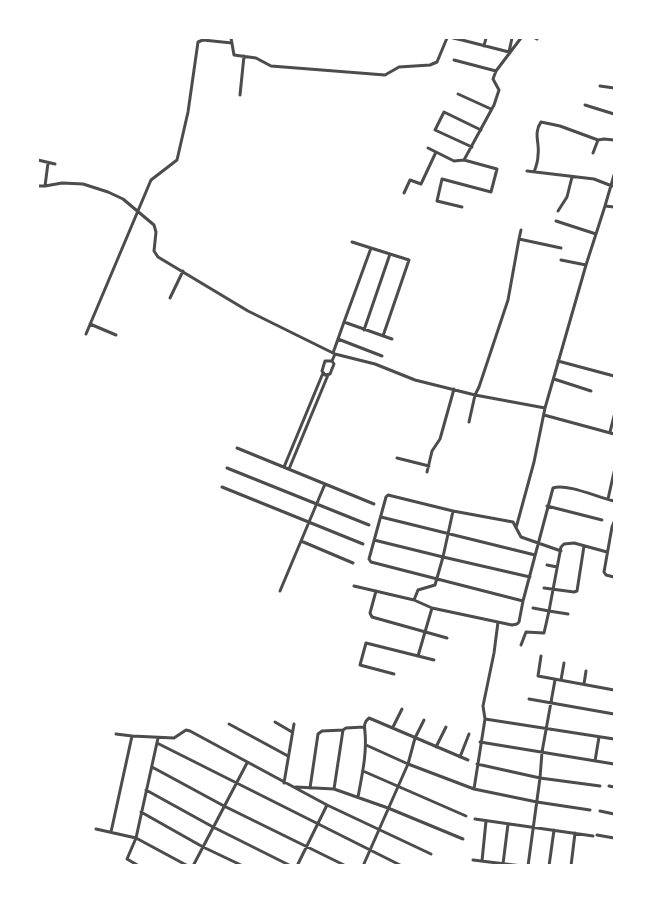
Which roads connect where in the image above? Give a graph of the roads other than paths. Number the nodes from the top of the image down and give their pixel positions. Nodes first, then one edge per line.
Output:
1 (231, 38) edge
2 (447, 38) edge
3 (453, 38) edge
4 (486, 38) edge
5 (512, 38) edge
6 (521, 38) edge
7 (462, 39) edge
8 (232, 44) junction
9 (484, 46) junction
10 (509, 52) junction
11 (244, 56) junction
12 (454, 60) dead end
13 (496, 71) junction
14 (600, 86) dead end
15 (614, 88) edge
16 (458, 94) dead end
17 (240, 96) dead end
18 (585, 105) dead end
19 (491, 110) junction
20 (614, 114) edge
21 (481, 130) junction
22 (598, 140) junction
23 (614, 140) edge
24 (472, 147) junction
25 (428, 148) dead end
26 (436, 152) junction
27 (593, 153) dead end
28 (38, 160) edge
29 (464, 160) junction
30 (48, 163) junction
31 (55, 164) dead end
32 (526, 171) dead end
33 (534, 172) junction
34 (614, 175) edge
35 (572, 177) junction
36 (38, 186) edge
37 (45, 186) junction
38 (612, 186) junction
39 (404, 193) dead end
40 (605, 206) junction
41 (462, 207) dead end
42 (614, 207) edge
43 (558, 211) dead end
44 (136, 212) junction
45 (556, 221) dead end
46 (521, 230) dead end
47 (596, 234) junction
48 (519, 239) junction
49 (352, 242) dead end
50 (371, 248) junction
51 (561, 248) dead end
52 (390, 254) junction
53 (560, 260) dead end
54 (586, 264) junction
55 (183, 271) junction
56 (170, 298) dead end
57 (344, 322) junction
58 (90, 324) junction
59 (364, 330) junction
60 (86, 334) dead end
61 (116, 334) dead end
62 (382, 336) junction
63 (392, 339) dead end
64 (338, 340) junction
65 (334, 353) junction
66 (382, 356) dead end
67 (332, 361) junction
68 (558, 361) junction
69 (323, 372) junction
70 (328, 375) junction
71 (614, 376) edge
72 (554, 379) junction
73 (454, 389) junction
74 (591, 391) dead end
75 (475, 394) junction
76 (545, 408) junction
77 (544, 415) junction
78 (614, 416) edge
79 (468, 422) dead end
80 (301, 426) junction
81 (306, 428) junction
82 (610, 432) junction
83 (614, 434) edge
84 (237, 448) dead end
85 (397, 458) dead end
86 (428, 466) junction
87 (284, 467) junction
88 (227, 468) dead end
89 (289, 469) junction
90 (427, 472) dead end
91 (614, 472) edge
92 (326, 484) junction
93 (222, 487) dead end
94 (608, 499) junction
95 (614, 501) edge
96 (317, 504) junction
97 (374, 504) dead end
98 (547, 506) junction
99 (453, 511) junction
100 (381, 517) junction
101 (602, 520) dead end
102 (614, 522) edge
103 (309, 523) junction
104 (369, 525) dead end
105 (516, 528) junction
106 (449, 534) junction
107 (374, 540) junction
108 (302, 541) junction
109 (538, 542) junction
110 (363, 544) dead end
111 (584, 546) junction
112 (561, 550) junction
113 (607, 552) junction
114 (535, 555) junction
115 (443, 557) junction
116 (353, 563) dead end
117 (547, 565) dead end
118 (557, 567) junction
119 (530, 577) junction
120 (614, 577) edge
121 (437, 580) junction
122 (354, 586) dead end
123 (544, 588) dead end
124 (554, 590) junction
125 (280, 591) dead end
126 (376, 591) junction
127 (414, 600) junction
128 (523, 601) junction
129 (432, 608) junction
130 (533, 608) dead end
131 (550, 611) junction
132 (568, 614) dead end
133 (498, 622) junction
134 (425, 631) junction
135 (446, 638) dead end
136 (521, 646) dead end
137 (418, 656) junction
138 (541, 656) dead end
139 (434, 660) dead end
140 (564, 663) dead end
141 (586, 671) dead end
142 (394, 674) dead end
143 (555, 680) junction
144 (561, 680) junction
145 (584, 684) junction
146 (614, 690) edge
147 (529, 699) dead end
148 (551, 703) junction
149 (402, 709) dead end
150 (614, 714) edge
151 (485, 719) junction
152 (424, 720) dead end
153 (275, 722) dead end
154 (229, 724) dead end
155 (294, 724) dead end
156 (364, 727) junction
157 (394, 727) junction
158 (446, 727) dead end
159 (546, 728) junction
160 (343, 730) junction
161 (292, 732) junction
162 (116, 734) dead end
163 (469, 734) dead end
164 (132, 736) junction
165 (599, 737) junction
166 (158, 738) junction
167 (416, 738) junction
168 (614, 739) edge
169 (480, 742) junction
170 (157, 743) junction
171 (366, 745) junction
172 (436, 747) junction
173 (542, 752) junction
174 (288, 756) junction
175 (460, 757) junction
176 (468, 760) dead end
177 (595, 761) junction
178 (247, 762) junction
179 (408, 764) junction
180 (477, 764) junction
181 (614, 764) edge
182 (152, 767) junction
183 (363, 770) junction
184 (540, 778) junction
185 (284, 782) junction
186 (236, 783) junction
187 (398, 786) junction
188 (600, 786) dead end
189 (609, 786) dead end
190 (293, 787) junction
191 (614, 787) edge
192 (310, 788) junction
193 (334, 789) junction
194 (474, 789) junction
195 (146, 790) junction
196 (358, 797) junction
197 (537, 802) junction
198 (327, 804) junction
199 (224, 806) junction
200 (388, 808) junction
201 (590, 810) dead end
202 (600, 811) dead end
203 (141, 812) junction
204 (614, 814) edge
205 (466, 816) dead end
206 (475, 819) dead end
207 (486, 821) junction
208 (318, 824) junction
209 (508, 824) junction
210 (213, 827) junction
211 (533, 827) junction
212 (96, 829) dead end
213 (379, 830) junction
214 (554, 830) junction
215 (111, 832) junction
216 (575, 833) junction
217 (136, 838) junction
218 (614, 838) edge
219 (463, 839) dead end
220 (306, 846) junction
221 (203, 847) junction
222 (370, 850) junction
223 (431, 854) dead end
224 (473, 860) dead end
225 (482, 861) junction
226 (503, 864) junction
227 (139, 866) edge
228 (188, 866) edge
229 (193, 866) edge
230 (243, 866) edge
231 (291, 866) edge
232 (297, 866) edge
233 (346, 866) edge
234 (363, 866) edge
235 (402, 866) edge
236 (522, 866) edge
237 (528, 866) edge
238 (549, 866) edge
239 (571, 866) edge

1 - 8 street
2 - 11 street
3 - 7 street
4 - 9 street
5 - 10 street
6 - 10 street
7 - 9 street
8 - 11 street
8 - 44 street
9 - 10 street
10 - 13 street
11 - 17 street
12 - 13 street
13 - 19 street
14 - 15 street
16 - 19 street
18 - 20 street
19 - 21 street
21 - 24 street
21 - 24 street
22 - 23 street
22 - 27 street
22 - 33 street
24 - 29 street
25 - 26 street
26 - 29 street
26 - 39 street
28 - 30 street
29 - 41 street
30 - 31 street
30 - 37 street
32 - 33 street
33 - 35 street
34 - 38 street
35 - 38 street
35 - 43 street
36 - 37 street
37 - 44 street
38 - 40 street
40 - 42 street
40 - 47 street
44 - 55 street
44 - 58 street
45 - 47 street
46 - 48 street
47 - 54 street
48 - 51 street
48 - 75 street
49 - 50 street
50 - 52 street
50 - 57 street
52 - 59 street
52 - 62 street
53 - 54 street
54 - 68 street
55 - 56 street
55 - 65 street
57 - 59 street
57 - 64 street
58 - 60 street
58 - 61 street
59 - 62 street
62 - 63 street
64 - 65 street
64 - 66 street
65 - 67 street
65 - 73 street
67 - 69 street
67 - 70 street
68 - 71 street
68 - 72 street
69 - 70 street
69 - 80 street
70 - 81 street
72 - 74 street
72 - 76 street
73 - 75 street
73 - 86 street
75 - 76 street
75 - 79 street
76 - 77 street
77 - 82 street
77 - 105 street
78 - 82 street
80 - 81 street
80 - 87 street
81 - 89 street
82 - 83 street
84 - 87 street
85 - 86 street
86 - 90 street
87 - 89 street
88 - 96 street
89 - 92 street
91 - 94 street
92 - 96 street
92 - 97 street
93 - 103 street
94 - 95 street
94 - 98 street
96 - 103 street
96 - 104 street
98 - 101 street
98 - 109 street
99 - 100 street
99 - 105 street
99 - 106 street
100 - 106 street
100 - 107 street
102 - 113 street
103 - 108 street
103 - 110 street
105 - 109 street
106 - 114 street
106 - 115 street
107 - 115 street
107 - 121 street
108 - 116 street
108 - 125 street
109 - 112 street
109 - 114 street
111 - 112 street
111 - 113 street
111 - 124 street
112 - 118 street
113 - 120 street
114 - 119 street
115 - 119 street
115 - 121 street
117 - 118 street
118 - 124 street
119 - 128 street
121 - 127 street
121 - 128 street
122 - 126 street
123 - 124 street
124 - 131 street
126 - 127 street
126 - 134 street
127 - 129 street
128 - 133 street
129 - 133 street
129 - 134 street
130 - 131 street
131 - 132 street
131 - 136 street
133 - 151 street
134 - 135 street
134 - 137 street
137 - 139 street
137 - 142 street
138 - 143 street
140 - 144 street
141 - 145 street
143 - 144 street
143 - 148 street
144 - 145 street
145 - 146 street
147 - 148 street
148 - 150 street
148 - 159 street
149 - 157 street
151 - 159 street
151 - 169 street
152 - 167 street
153 - 161 street
154 - 174 street
155 - 161 street
156 - 157 street
156 - 160 street
156 - 171 street
157 - 167 street
158 - 172 street
159 - 165 street
159 - 173 street
160 - 192 street
160 - 193 street
161 - 174 street
162 - 164 street
163 - 175 street
164 - 166 street
164 - 215 street
165 - 168 street
165 - 177 street
166 - 170 street
166 - 178 street
167 - 172 street
167 - 179 street
169 - 173 street
169 - 180 street
170 - 182 street
170 - 186 street
171 - 179 street
171 - 183 street
172 - 175 street
173 - 177 street
173 - 184 street
174 - 185 street
175 - 176 street
177 - 181 street
178 - 185 street
178 - 186 street
179 - 187 street
179 - 194 street
180 - 184 street
180 - 194 street
182 - 195 street
182 - 199 street
183 - 187 street
183 - 196 street
184 - 188 street
184 - 197 street
185 - 190 street
186 - 199 street
186 - 208 street
187 - 200 street
187 - 205 street
189 - 191 street
190 - 192 street
190 - 198 street
192 - 193 street
193 - 196 street
194 - 197 street
195 - 203 street
195 - 210 street
196 - 200 street
197 - 201 street
197 - 211 street
198 - 208 street
198 - 213 street
199 - 210 street
199 - 220 street
200 - 213 street
200 - 219 street
202 - 204 street
203 - 217 street
203 - 221 street
206 - 207 street
207 - 209 street
207 - 225 street
208 - 220 street
208 - 222 street
209 - 211 street
209 - 226 street
210 - 221 street
210 - 231 street
211 - 214 street
211 - 237 street
212 - 215 street
213 - 222 street
213 - 223 street
214 - 216 street
214 - 238 street
215 - 217 street
216 - 218 street
216 - 239 street
217 - 227 street
217 - 228 street
220 - 232 street
220 - 233 street
221 - 229 street
221 - 230 street
222 - 234 street
222 - 235 street
224 - 225 street
225 - 226 street
226 - 236 street

